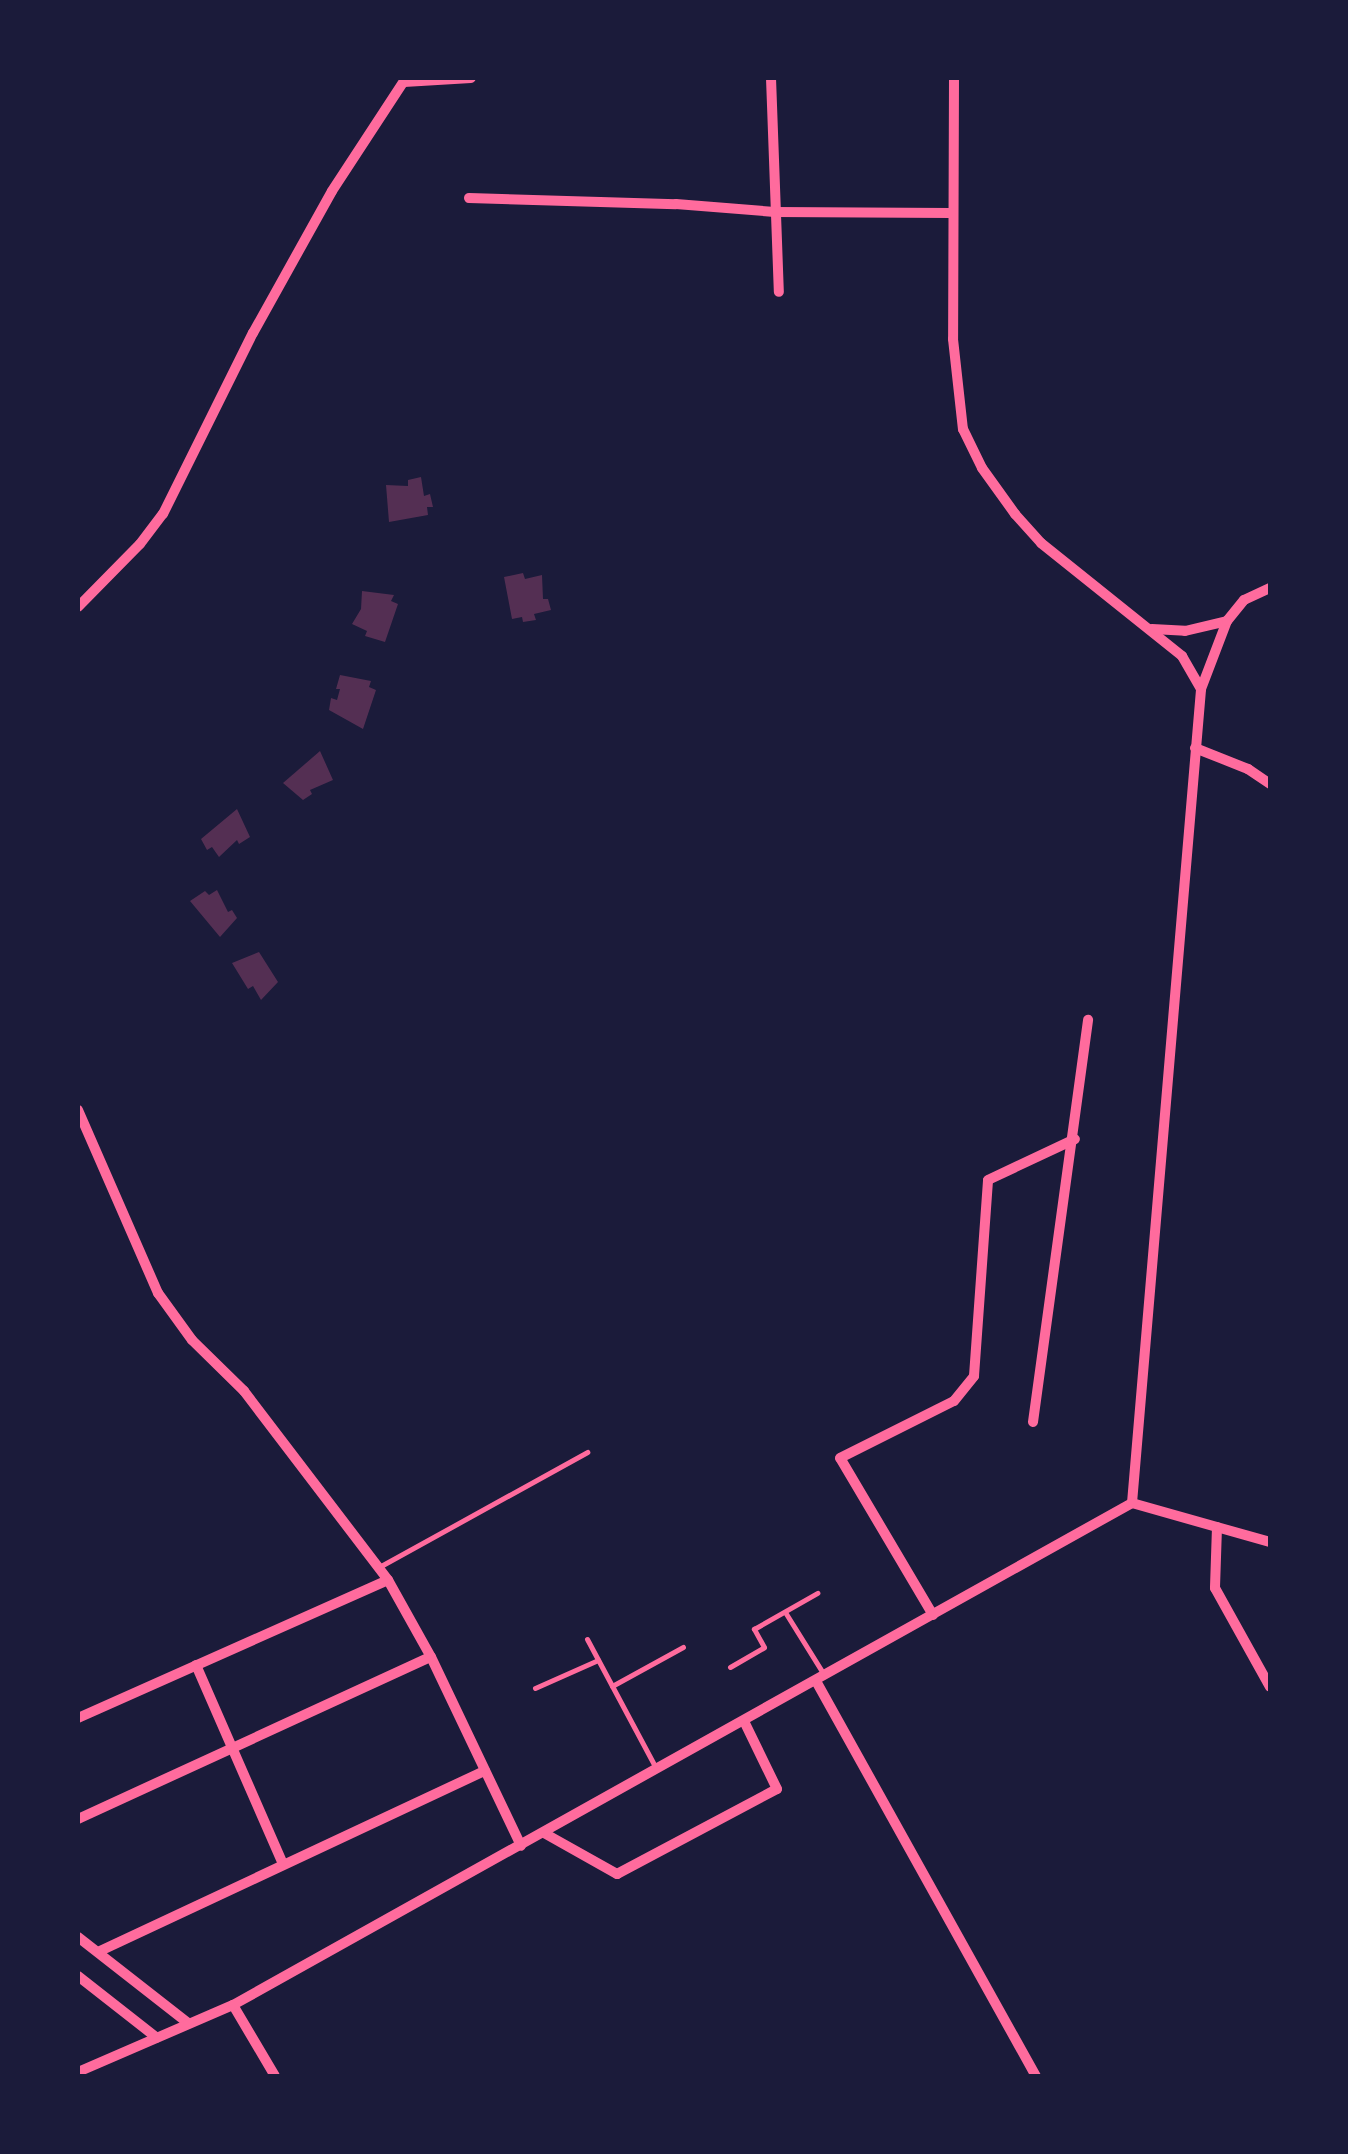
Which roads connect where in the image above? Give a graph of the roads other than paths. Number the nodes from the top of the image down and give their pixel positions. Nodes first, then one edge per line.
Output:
1 (471, 78) edge
2 (771, 78) edge
3 (954, 78) edge
4 (405, 80) edge
5 (469, 198) dead end
6 (776, 212) junction
7 (951, 214) junction
8 (779, 292) dead end
9 (1270, 588) edge
10 (78, 607) edge
11 (1227, 621) junction
12 (1151, 629) junction
13 (1201, 689) junction
14 (1195, 748) junction
15 (1270, 784) edge
16 (1088, 1020) dead end
17 (78, 1110) edge
18 (1074, 1139) junction
19 (1033, 1422) dead end
20 (587, 1452) dead end
21 (1132, 1502) junction
22 (1217, 1527) junction
23 (1270, 1542) edge
24 (379, 1567) junction
25 (388, 1580) junction
26 (817, 1594) dead end
27 (785, 1612) junction
28 (933, 1615) junction
29 (587, 1639) dead end
30 (684, 1647) dead end
31 (431, 1657) junction
32 (598, 1660) junction
33 (196, 1665) junction
34 (730, 1667) dead end
35 (821, 1678) junction
36 (612, 1686) junction
37 (535, 1688) dead end
38 (1270, 1688) edge
39 (78, 1718) edge
40 (744, 1723) junction
41 (233, 1748) junction
42 (658, 1770) junction
43 (485, 1771) junction
44 (78, 1819) edge
45 (544, 1833) junction
46 (520, 1846) junction
47 (283, 1864) junction
48 (78, 1938) edge
49 (100, 1952) junction
50 (78, 1976) edge
51 (233, 2005) junction
52 (188, 2022) junction
53 (157, 2038) junction
54 (78, 2072) edge
55 (275, 2076) edge
56 (1036, 2076) edge

1 - 4 street
2 - 6 street
3 - 7 street
4 - 10 street
5 - 6 street
6 - 7 street
6 - 8 street
7 - 12 street
9 - 11 street
11 - 12 street
11 - 13 street
12 - 13 street
13 - 14 street
14 - 15 street
14 - 21 street
16 - 18 street
17 - 24 street
18 - 19 street
18 - 28 street
20 - 24 lane
21 - 22 street
21 - 28 street
22 - 23 street
22 - 38 street
24 - 25 street
25 - 31 street
25 - 33 street
26 - 27 lane
27 - 34 lane
27 - 35 lane
28 - 35 street
29 - 32 lane
30 - 36 lane
31 - 41 street
31 - 43 street
32 - 36 lane
32 - 37 lane
33 - 39 street
33 - 41 street
35 - 40 street
35 - 56 street
36 - 42 lane
40 - 42 street
40 - 45 street
41 - 44 street
41 - 47 street
42 - 45 street
43 - 46 street
43 - 47 street
45 - 46 street
46 - 51 street
47 - 49 street
48 - 49 street
49 - 52 street
50 - 53 street
51 - 52 street
51 - 55 street
52 - 53 street
53 - 54 street

